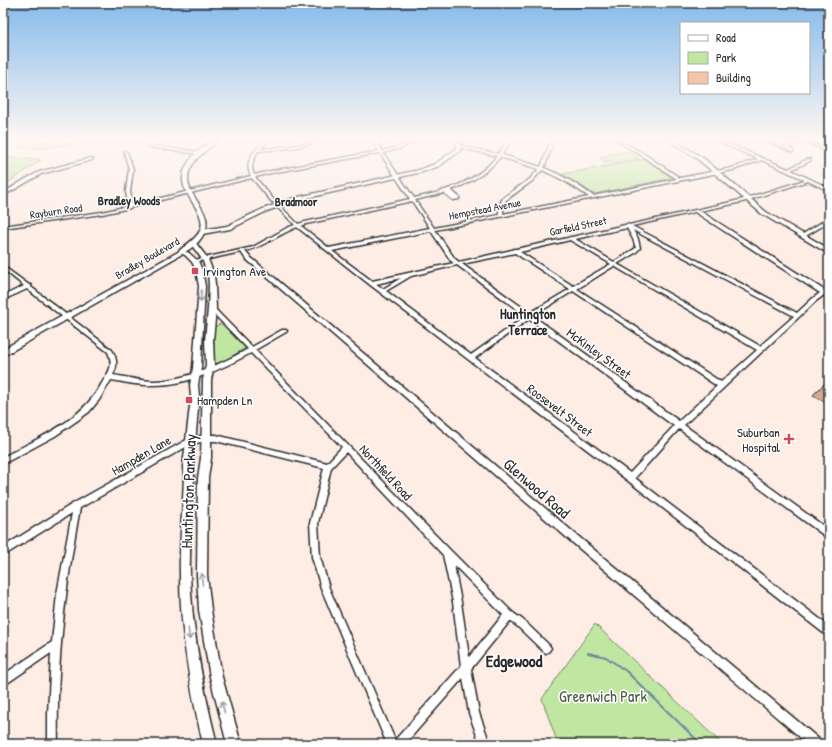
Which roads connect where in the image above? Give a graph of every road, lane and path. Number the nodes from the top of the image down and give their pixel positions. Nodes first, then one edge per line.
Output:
1 (36, 175) edge
2 (130, 175) edge
3 (185, 175) edge
4 (259, 175) edge
5 (397, 175) joint
6 (480, 175) edge
7 (536, 175) edge
8 (557, 175) edge
9 (673, 175) edge
10 (701, 175) edge
11 (719, 175) edge
12 (798, 175) edge
13 (253, 176) junction
14 (679, 179) junction
15 (808, 180) junction
16 (829, 190) edge
17 (188, 191) junction
18 (3, 195) edge
19 (592, 197) junction
20 (746, 199) junction
21 (413, 200) junction
22 (276, 204) junction
23 (130, 206) junction
24 (696, 211) junction
25 (501, 215) junction
26 (829, 220) edge
27 (298, 225) junction
28 (627, 226) junction
29 (3, 227) edge
30 (432, 229) junction
31 (203, 231) junction
32 (802, 236) junction
33 (570, 238) junction
34 (193, 243) junction
35 (184, 250) junction
36 (328, 250) junction
37 (514, 250) junction
38 (242, 251) junction
39 (199, 252) junction
40 (829, 252) edge
41 (205, 259) junction
42 (195, 261) junction
43 (458, 263) junction
44 (615, 264) junction
45 (3, 267) edge
46 (413, 273) junction
47 (371, 282) junction
48 (29, 286) junction
49 (574, 289) junction
50 (829, 289) edge
51 (383, 291) junction
52 (824, 293) junction
53 (829, 296) edge
54 (3, 298) edge
55 (212, 309) junction
56 (201, 311) junction
57 (797, 315) junction
58 (68, 316) junction
59 (529, 316) junction
60 (284, 331) dead end
61 (252, 349) junction
62 (760, 349) junction
63 (3, 353) edge
64 (471, 358) junction
65 (209, 371) junction
66 (196, 375) junction
67 (109, 377) junction
68 (721, 385) junction
69 (678, 425) junction
70 (206, 438) junction
71 (190, 441) junction
72 (346, 447) junction
73 (3, 461) edge
74 (328, 466) junction
75 (630, 478) junction
76 (77, 506) junction
77 (829, 535) edge
78 (3, 552) edge
79 (447, 553) junction
80 (509, 615) junction
81 (829, 632) edge
82 (55, 646) junction
83 (546, 648) dead end
84 (466, 668) junction
85 (3, 681) edge
86 (53, 744) edge
87 (210, 744) edge
88 (234, 744) edge
89 (392, 744) edge
90 (398, 744) edge
91 (485, 744) edge
92 (816, 744) edge

1 - 18 street
2 - 23 street
3 - 17 main road
4 - 13 street, Rayburn Road
5 - 21 street, McKinley Street
5 - 22 street
6 - 21 street
7 - 25 street
8 - 19 street
9 - 14 street
10 - 14 street, Hempstead Avenue
11 - 20 street
12 - 15 street
13 - 17 street, Rayburn Road
13 - 22 street, Roosevelt Street
14 - 19 street, Hempstead Avenue
15 - 16 street
15 - 20 street, Garfield Street
17 - 23 street, Rayburn Road
17 - 31 main road
19 - 25 street, Hempstead Avenue
20 - 24 street, Garfield Street
20 - 32 street
21 - 27 street
21 - 30 street, McKinley Street
22 - 27 street, Roosevelt Street
22 - 31 street
23 - 29 street, Rayburn Road
24 - 28 street, Garfield Street
24 - 52 street
25 - 30 street, Hempstead Avenue
26 - 32 street
27 - 36 street, Roosevelt Street
27 - 38 street
28 - 33 street, Garfield Street
28 - 44 street
28 - 57 street
30 - 36 street, Hempstead Avenue
30 - 43 street, McKinley Street
31 - 34 main road, Bradley Boulevard
32 - 40 street
33 - 37 street, Garfield Street
33 - 44 street
34 - 35 main road, Bradley Boulevard
34 - 39 street, Huntington Parkway
35 - 39 street
35 - 42 street
35 - 58 main road, Bradley Boulevard
36 - 47 street, Roosevelt Street
37 - 43 street, Garfield Street
37 - 49 street
38 - 41 street
38 - 92 street, Glenwood Road
39 - 41 street, Huntington Parkway
41 - 42 street
41 - 55 street, Huntington Parkway
42 -> 56 street, Huntington Parkway
43 - 46 street, Garfield Street
43 - 59 street, McKinley Street
44 - 49 street
44 - 62 street
45 - 48 street
46 - 47 street, Garfield Street
46 - 51 street, Garfield Street
47 - 51 street, Roosevelt Street
48 - 54 street
48 - 58 street
49 - 59 street
49 - 68 street
50 - 52 street
51 - 64 street, Roosevelt Street
52 - 53 street
52 - 57 street
55 - 56 street
55 - 61 street, Northfield Road
55 - 65 street, Huntington Parkway
56 - 66 street, Huntington Parkway
57 - 62 street
58 - 63 main road, Bradley Boulevard
58 - 67 street
59 - 64 street
59 - 69 street, McKinley Street
60 - 61 street
61 - 65 street
61 - 72 street, Northfield Road
62 - 68 street
64 - 75 street, Roosevelt Street
65 - 66 street
65 - 70 street, Huntington Parkway
66 - 67 street
66 - 71 street, Huntington Parkway
67 - 73 street
68 - 69 street
69 - 75 street
69 - 77 street, McKinley Street
70 - 71 street, Hampden Lane
70 - 74 street, Hampden Lane
88 -> 70 street, Huntington Parkway
71 - 76 street, Hampden Lane
71 -> 87 street, Huntington Parkway
72 - 74 street
72 - 79 street, Northfield Road
74 - 89 street
75 - 81 street, Roosevelt Street
76 - 78 street, Hampden Lane
76 - 82 street
79 - 80 street, Northfield Road
79 - 84 street
80 - 83 street, Northfield Road
80 - 84 street
82 - 85 street
82 - 86 street
84 - 90 street
84 - 91 street

